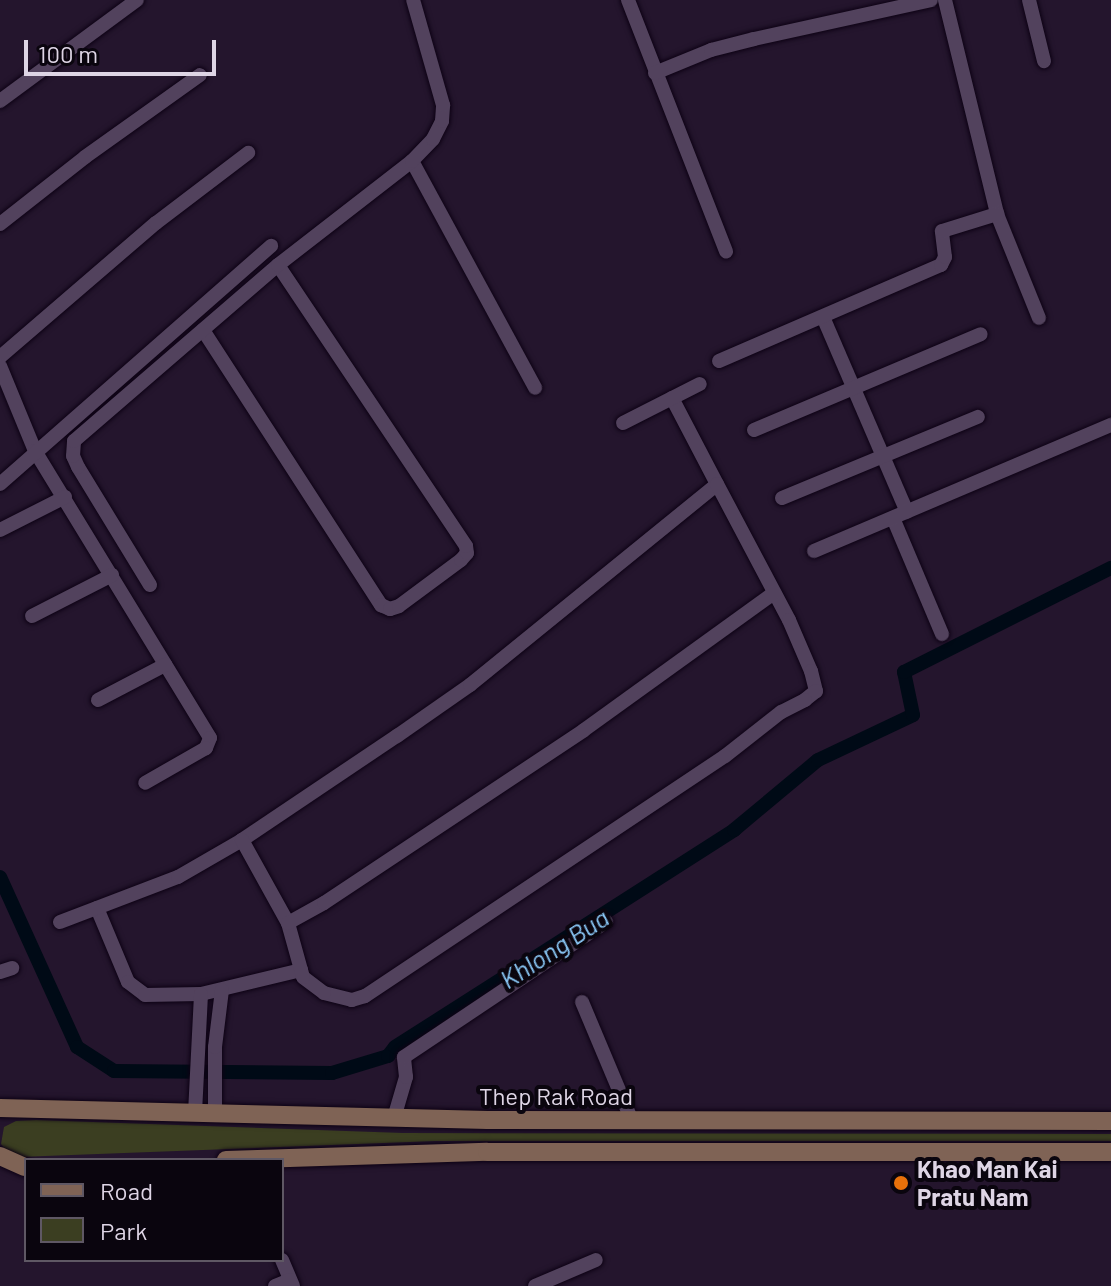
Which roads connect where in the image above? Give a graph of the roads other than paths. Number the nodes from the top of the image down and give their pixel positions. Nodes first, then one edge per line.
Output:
1 (137, 0) edge
2 (413, 0) edge
3 (628, 0) edge
4 (931, 0) edge
5 (945, 0) edge
6 (1029, 0) edge
7 (1044, 61) dead end
8 (655, 73) junction
9 (200, 75) dead end
10 (0, 101) edge
11 (248, 153) dead end
12 (412, 161) junction
13 (997, 214) junction
14 (0, 224) edge
15 (271, 246) dead end
16 (726, 252) dead end
17 (278, 265) junction
18 (823, 317) junction
19 (1039, 318) dead end
20 (203, 330) junction
21 (981, 334) dead end
22 (0, 357) edge
23 (719, 361) dead end
24 (0, 366) edge
25 (700, 384) dead end
26 (535, 388) dead end
27 (852, 388) junction
28 (672, 398) junction
29 (978, 417) dead end
30 (623, 423) dead end
31 (1111, 425) edge
32 (754, 430) dead end
33 (35, 451) junction
34 (883, 457) junction
35 (0, 484) edge
36 (717, 484) junction
37 (65, 497) junction
38 (782, 498) dead end
39 (900, 515) junction
40 (0, 530) edge
41 (814, 551) dead end
42 (112, 575) junction
43 (150, 585) dead end
44 (774, 593) junction
45 (32, 616) dead end
46 (942, 634) dead end
47 (165, 665) junction
48 (98, 700) dead end
49 (145, 783) dead end
50 (242, 840) junction
51 (97, 908) junction
52 (60, 922) dead end
53 (606, 922) dead end
54 (288, 923) junction
55 (301, 970) junction
56 (222, 990) junction
57 (201, 994) junction
58 (582, 1002) dead end
59 (9, 1109) edge
60 (195, 1113) junction
61 (215, 1114) junction
62 (394, 1118) junction
63 (632, 1121) junction
64 (1111, 1121) edge
65 (0, 1127) edge
66 (1111, 1152) edge
67 (0, 1156) edge
68 (284, 1159) edge
69 (24, 1165) edge
70 (24, 1166) edge
71 (0, 1167) edge
72 (596, 1260) dead end
73 (283, 1262) edge
74 (291, 1283) edge
75 (275, 1286) edge
76 (535, 1286) edge

1 - 10 street
2 - 12 street
3 - 8 street
4 - 8 street
5 - 13 street
6 - 7 street
8 - 16 street
9 - 14 street
11 - 22 street
12 - 17 street
12 - 26 street
13 - 18 street
13 - 19 street
15 - 33 street
17 - 20 street
17 - 20 street
18 - 23 street
18 - 27 street
20 - 43 street
21 - 27 street
24 - 33 street
25 - 28 street
27 - 32 street
27 - 34 street
28 - 30 street
28 - 36 street
29 - 34 street
31 - 39 street
33 - 35 street
33 - 37 street
34 - 38 street
34 - 39 street
36 - 44 street
36 - 50 street
37 - 40 street
37 - 42 street
39 - 41 street
39 - 46 street
42 - 45 street
42 - 47 street
44 - 54 street
44 - 55 street
47 - 48 street
47 - 49 street
50 - 51 street
50 - 54 street
51 - 52 street
51 - 57 street
53 - 62 street
54 - 55 street
55 - 56 street
56 - 57 street
56 - 61 street
57 - 60 street
58 - 63 street
59 - 60 main road, Thep Rak Road
59 - 65 main road
60 - 61 main road, Thep Rak Road
61 - 62 main road, Thep Rak Road
62 - 63 main road, Thep Rak Road
63 - 64 main road, Thep Rak Road
66 - 68 main road
67 - 69 main road
70 - 71 main road
72 - 76 street
73 - 74 street
74 - 75 street

